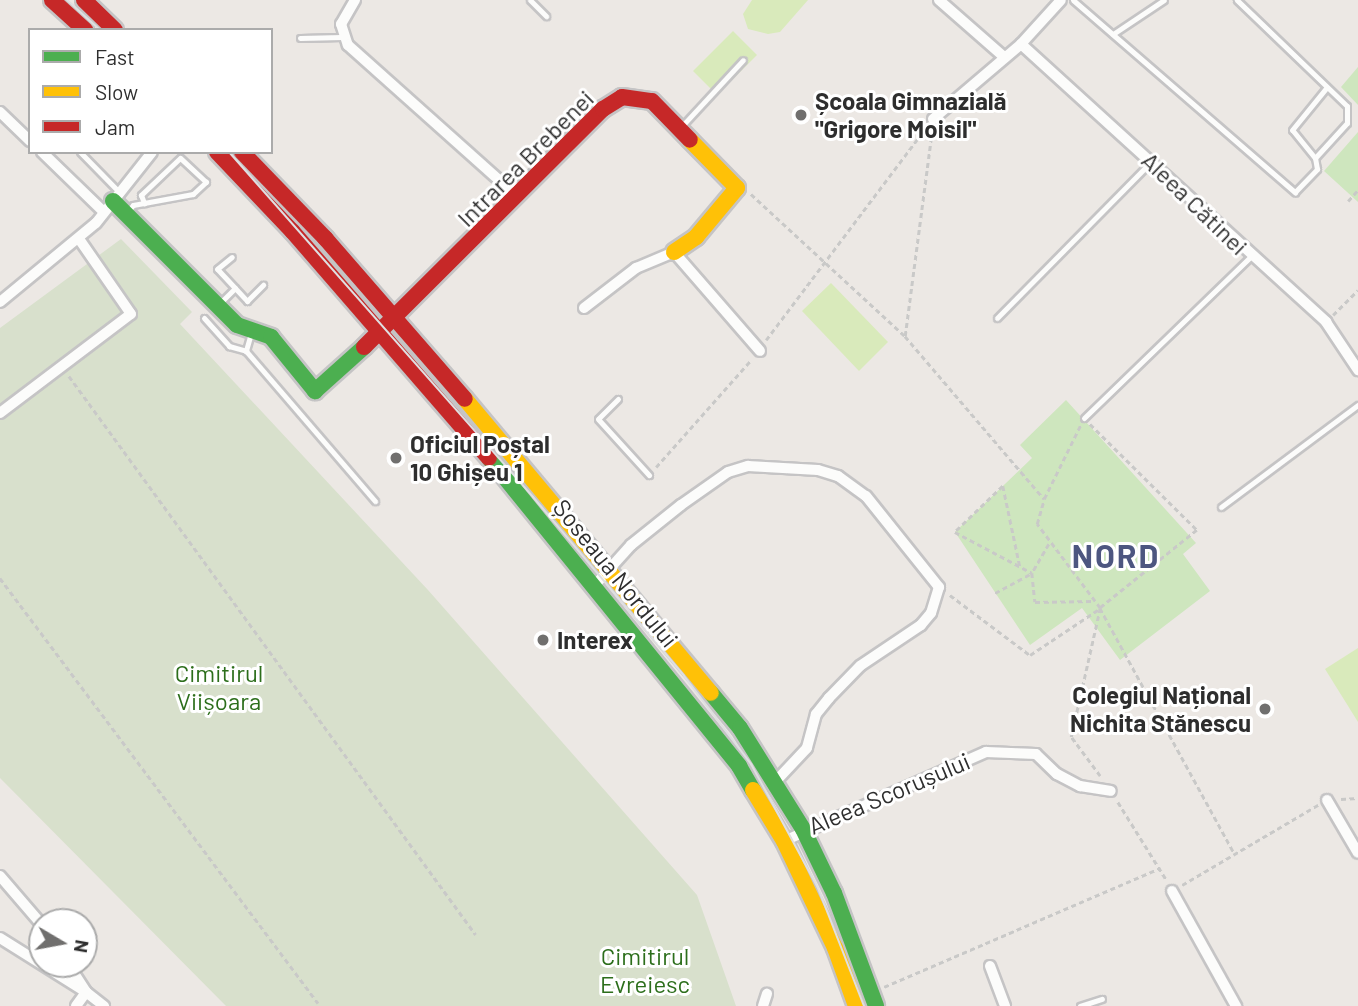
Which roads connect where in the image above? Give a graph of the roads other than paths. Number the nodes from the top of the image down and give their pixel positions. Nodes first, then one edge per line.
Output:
1 (52, 0) edge
2 (355, 0) edge
3 (530, 0) edge
4 (939, 0) edge
5 (1061, 0) edge
6 (1073, 0) edge
7 (1164, 0) edge
8 (1237, 0) edge
9 (88, 1) edge
10 (546, 16) dead end
11 (83, 28) edge
12 (113, 28) edge
13 (1113, 34) junction
14 (342, 37) junction
15 (300, 38) dead end
16 (1021, 44) junction
17 (1003, 56) junction
18 (743, 60) dead end
19 (1328, 87) junction
20 (0, 112) edge
21 (933, 119) road end
22 (679, 129) junction
23 (28, 139) edge
24 (45, 154) edge
25 (81, 154) edge
26 (150, 154) edge
27 (219, 154) edge
28 (244, 154) edge
29 (1315, 158) junction
30 (1152, 161) junction
31 (518, 197) junction
32 (112, 202) junction
33 (144, 203) junction
34 (125, 213) junction
35 (79, 239) junction
36 (674, 252) junction
37 (1251, 256) junction
38 (232, 257) dead end
39 (263, 285) dead end
40 (235, 288) junction
41 (0, 302) edge
42 (218, 305) junction
43 (584, 308) dead end
44 (997, 317) dead end
45 (204, 318) dead end
46 (393, 318) junction
47 (251, 330) junction
48 (378, 335) junction
49 (246, 351) junction
50 (760, 351) road end
51 (1358, 370) edge
52 (618, 399) dead end
53 (1358, 405) edge
54 (0, 414) edge
55 (1084, 418) road end
56 (649, 475) road end
57 (375, 501) dead end
58 (1221, 507) dead end
59 (611, 570) junction
60 (595, 585) junction
61 (775, 782) junction
62 (1111, 791) road end
63 (1327, 800) road end
64 (803, 829) junction
65 (783, 841) junction
66 (1358, 853) edge
67 (0, 876) edge
68 (1172, 891) road end
69 (28, 909) edge
70 (0, 938) edge
71 (990, 966) dead end
72 (77, 978) edge
73 (86, 992) junction
74 (767, 994) dead end
75 (1102, 999) dead end
76 (76, 1006) edge
77 (104, 1006) edge
78 (763, 1006) edge
79 (856, 1006) edge
80 (876, 1006) edge
81 (1005, 1006) edge
82 (1080, 1006) edge
83 (1236, 1006) edge

1 - 11 main road
2 - 14 street
3 - 10 lane
4 - 17 street
5 - 16 street
6 - 13 lane
7 - 13 lane
8 - 19 lane
9 - 12 main road
13 - 29 lane
14 - 15 lane
14 - 31 street
16 - 17 street
16 - 30 street, Aleea Cătinei
17 - 21 street
18 - 22 lane
19 - 29 lane
19 - 29 lane
20 - 23 street
22 - 31 main road, Intrarea Brebenei
22 - 36 main road, Intrarea Brebenei
24 - 32 street
25 - 32 lane
26 - 32 street
27 - 48 main road, Șoseaua Nordului
28 - 46 main road, Șoseaua Nordului
30 - 37 street, Aleea Cătinei
30 - 44 lane
31 - 46 main road, Intrarea Brebenei
32 - 34 main road
32 - 35 street
33 - 33 lane
33 - 34 lane
34 - 42 main road
35 - 41 street
35 - 54 street
36 - 43 street
36 - 50 street
37 - 51 street, Aleea Cătinei
37 - 55 lane
38 - 40 lane
39 - 40 lane
40 - 42 lane
42 - 47 main road
45 - 49 lane
46 - 48 main road, Intrarea Brebenei
46 - 59 main road, Șoseaua Nordului
47 - 48 main road, Intrarea Brebenei
47 - 49 lane
48 - 60 main road, Șoseaua Nordului
49 - 57 lane
52 - 56 lane
53 - 58 lane
59 - 60 street
59 - 61 main road, Șoseaua Nordului
59 - 61 street
60 - 65 main road, Șoseaua Nordului
61 - 64 main road, Șoseaua Nordului
62 - 64 street, Aleea Scorușului
63 - 66 street
64 - 65 street, Aleea Scorușului
64 - 80 main road, Șoseaua Nordului
65 - 79 main road, Șoseaua Nordului
67 - 69 street
68 - 83 street
70 - 73 street
71 - 81 street
72 - 73 street
73 - 76 street
73 - 77 street
74 - 78 street
75 - 82 lane

